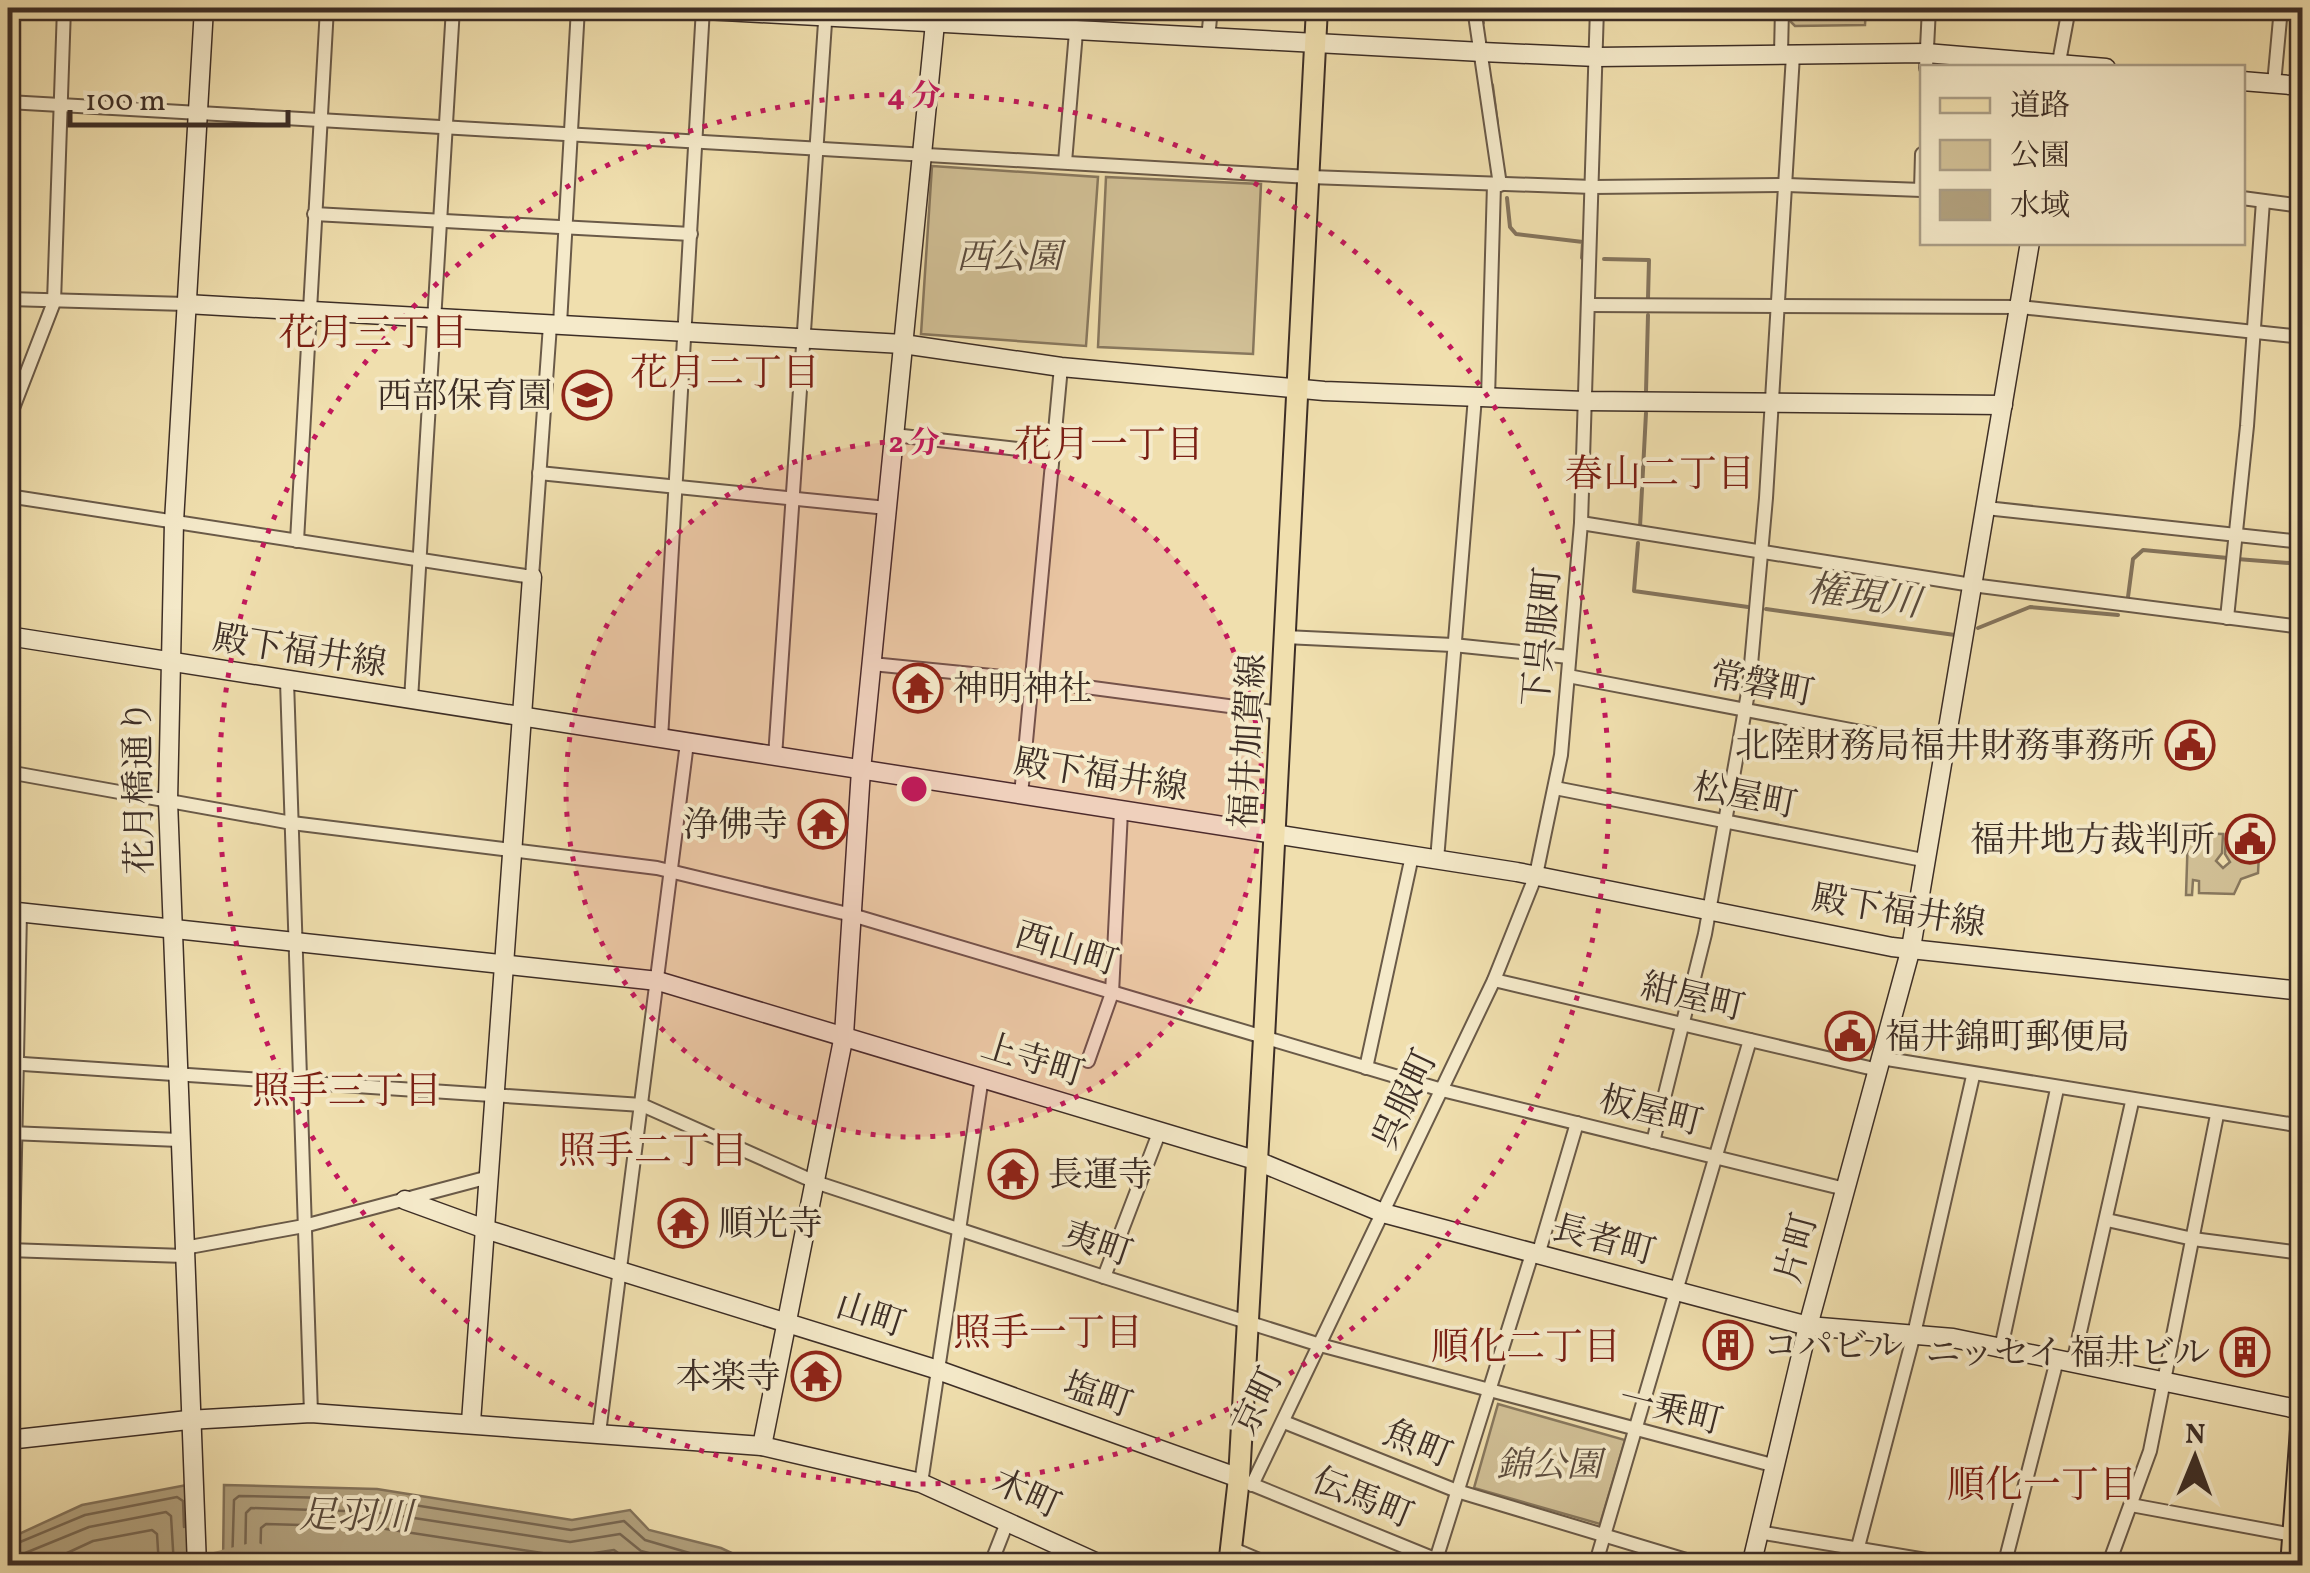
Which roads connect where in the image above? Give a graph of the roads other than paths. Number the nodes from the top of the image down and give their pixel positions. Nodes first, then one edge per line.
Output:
1 (64, 8) edge
2 (204, 8) edge
3 (327, 8) edge
4 (453, 8) edge
5 (578, 8) edge
6 (668, 8) edge
7 (703, 8) edge
8 (1041, 8) edge
9 (1212, 8) edge
10 (1317, 8) edge
11 (1474, 8) edge
12 (1597, 8) edge
13 (1782, 8) edge
14 (1929, 8) edge
15 (2069, 8) edge
16 (2281, 8) edge
17 (826, 12) edge
18 (936, 15) edge
19 (1040, 30) junction
20 (1076, 32) junction
21 (1208, 39) junction
22 (1316, 45) junction
23 (1482, 52) junction
24 (1787, 55) junction
25 (1596, 57) junction
26 (1926, 60) edge
27 (2059, 65) edge
28 (2245, 81) edge
29 (2274, 84) junction
30 (2302, 86) edge
31 (8, 102) edge
32 (59, 104) junction
33 (198, 112) junction
34 (320, 119) junction
35 (446, 127) junction
36 (571, 134) junction
37 (696, 142) junction
38 (818, 149) junction
39 (922, 156) junction
40 (1065, 162) junction
41 (1310, 177) junction
42 (1497, 185) junction
43 (1787, 185) junction
44 (1593, 187) junction
45 (1920, 190) edge
46 (2245, 198) edge
47 (2262, 201) junction
48 (2302, 206) edge
49 (314, 214) junction
50 (440, 220) junction
51 (566, 227) junction
52 (691, 234) junction
53 (2030, 245) edge
54 (8, 298) edge
55 (54, 302) junction
56 (186, 304) junction
57 (1589, 305) junction
58 (1778, 306) junction
59 (2020, 306) junction
60 (308, 310) junction
61 (434, 318) junction
62 (555, 325) junction
63 (686, 330) junction
64 (2254, 332) junction
65 (2302, 337) edge
66 (806, 338) junction
67 (903, 344) junction
68 (1061, 367) junction
69 (1298, 390) junction
70 (1482, 398) junction
71 (1585, 400) junction
72 (1772, 402) junction
73 (2003, 405) junction
74 (8, 421) edge
75 (894, 436) junction
76 (1054, 453) junction
77 (539, 473) junction
78 (676, 487) junction
79 (8, 496) edge
80 (794, 499) junction
81 (887, 508) junction
82 (1986, 508) junction
83 (174, 522) junction
84 (1581, 523) junction
85 (2236, 536) junction
86 (297, 541) junction
87 (2302, 542) edge
88 (1762, 550) junction
89 (420, 560) junction
90 (532, 577) junction
91 (1972, 585) junction
92 (2227, 618) junction
93 (2302, 627) edge
94 (8, 636) edge
95 (1285, 637) junction
96 (1453, 645) junction
97 (1569, 658) junction
98 (170, 663) junction
99 (872, 664) junction
100 (1568, 676) junction
101 (1033, 680) junction
102 (288, 681) junction
103 (412, 700) junction
104 (1745, 710) junction
105 (1281, 713) junction
106 (522, 718) junction
107 (661, 739) junction
108 (687, 743) junction
109 (1944, 748) junction
110 (775, 757) junction
111 (861, 770) junction
112 (8, 772) edge
113 (1555, 788) junction
114 (1021, 795) junction
115 (168, 801) junction
116 (1121, 810) junction
117 (1724, 822) junction
118 (292, 823) junction
119 (1274, 834) junction
120 (512, 849) junction
121 (1412, 856) junction
122 (1436, 860) junction
123 (1923, 860) junction
124 (672, 873) junction
125 (1536, 875) junction
126 (1710, 910) junction
127 (14, 912) edge
128 (852, 915) junction
129 (174, 927) junction
130 (297, 939) junction
131 (1911, 948) junction
132 (504, 964) junction
133 (1494, 980) junction
134 (658, 981) junction
135 (2302, 991) edge
136 (1112, 993) junction
137 (1684, 1024) junction
138 (844, 1035) junction
139 (1264, 1038) junction
140 (1750, 1040) junction
141 (1088, 1062) dead end
142 (12, 1064) edge
143 (1880, 1064) junction
144 (1366, 1068) junction
145 (178, 1074) junction
146 (1972, 1076) junction
147 (982, 1077) junction
148 (302, 1080) junction
149 (1442, 1090) junction
150 (2057, 1090) junction
151 (495, 1092) junction
152 (2132, 1102) junction
153 (642, 1104) junction
154 (2218, 1115) junction
155 (1577, 1123) junction
156 (2302, 1126) edge
157 (12, 1133) edge
158 (1159, 1133) junction
159 (179, 1140) junction
160 (1653, 1142) junction
161 (1715, 1157) junction
162 (1255, 1160) junction
163 (489, 1177) junction
164 (815, 1182) junction
165 (1845, 1189) junction
166 (406, 1200) junction
167 (1383, 1213) junction
168 (2107, 1220) junction
169 (304, 1226) junction
170 (485, 1229) junction
171 (958, 1229) junction
172 (2193, 1239) junction
173 (10, 1250) edge
174 (184, 1252) junction
175 (2302, 1253) edge
176 (1535, 1254) junction
177 (620, 1270) junction
178 (1104, 1277) junction
179 (1674, 1291) junction
180 (787, 1321) junction
181 (1248, 1322) junction
182 (1808, 1326) junction
183 (1914, 1334) junction
184 (1320, 1345) junction
185 (2001, 1348) junction
186 (2065, 1361) junction
187 (935, 1370) junction
188 (2165, 1384) junction
189 (1489, 1391) junction
190 (311, 1413) junction
191 (2302, 1413) edge
192 (471, 1422) junction
193 (1284, 1422) junction
194 (188, 1428) junction
195 (1634, 1431) junction
196 (599, 1433) junction
197 (8, 1440) edge
198 (762, 1446) junction
199 (1776, 1466) junction
200 (1246, 1482) junction
201 (921, 1483) junction
202 (1458, 1491) junction
203 (2130, 1505) junction
204 (1008, 1520) junction
205 (1758, 1532) junction
206 (1604, 1535) junction
207 (2293, 1535) junction
208 (1857, 1548) junction
209 (1230, 1557) edge
210 (1435, 1562) edge
211 (197, 1566) edge
212 (990, 1566) edge
213 (1104, 1566) edge
214 (1273, 1566) edge
215 (1452, 1566) edge
216 (1595, 1566) edge
217 (1706, 1566) edge
218 (1750, 1566) edge
219 (1852, 1566) edge
220 (1962, 1566) edge
221 (2004, 1566) edge
222 (2108, 1566) edge
223 (2290, 1566) edge

1 - 32 street
2 - 33 street, 花月橋通り
3 - 34 street
4 - 35 street
5 - 36 street
6 - 7 street
7 - 17 street
7 - 37 street
8 - 19 street
9 - 21 street
10 - 22 main road, 福井加賀線
11 - 23 street
12 - 25 street, 下呉服町
13 - 24 street
14 - 26 street
15 - 27 street
16 - 29 street
17 - 18 street
17 - 38 street
18 - 19 street
18 - 39 street
19 - 20 street
20 - 21 street
20 - 40 street
21 - 22 street
22 - 23 street
22 - 41 main road, 福井加賀線
23 - 25 street
23 - 42 street
24 - 25 street
24 - 26 street
24 - 43 street
25 - 44 street, 下呉服町
26 - 27 street
28 - 29 street
29 - 30 street
31 - 32 street
32 - 33 street
32 - 55 street
33 - 34 street
33 - 56 street, 花月橋通り
34 - 35 street
34 - 49 street
35 - 36 street
35 - 50 street
36 - 37 street
36 - 51 street
37 - 38 street
37 - 52 street
38 - 39 street
38 - 66 street
39 - 40 street
39 - 67 street
40 - 41 street
41 - 42 street
41 - 69 main road, 福井加賀線
42 - 44 street
42 - 70 street
43 - 44 street
43 - 45 street
43 - 58 street
44 - 57 street, 下呉服町
46 - 47 street
47 - 48 street
47 - 64 street
49 - 50 street
49 - 60 street
50 - 51 street
50 - 61 street
51 - 52 street
51 - 62 street
52 - 63 street
53 - 59 street, 片町
54 - 55 street
55 - 56 street
55 - 74 street
56 - 60 street
56 - 83 street, 花月橋通り
57 - 58 street
57 - 71 street, 下呉服町
58 - 59 street
58 - 72 street
59 - 64 street
59 - 73 street, 片町
60 - 61 street
60 - 86 street
61 - 62 street
61 - 89 street
62 - 63 street
62 - 77 street
63 - 66 street
63 - 78 street
64 - 65 street
64 - 85 street
66 - 67 street
66 - 80 street
67 - 68 street
67 - 75 street
68 - 69 street
68 - 76 street
69 - 70 street
69 - 95 main road, 福井加賀線
70 - 71 street
70 - 96 street
71 - 72 street
71 - 84 street, 下呉服町
72 - 73 street
72 - 88 street
73 - 82 street, 片町
75 - 76 street
75 - 81 street
76 - 101 street
77 - 78 street
77 - 90 street
78 - 80 street
78 - 107 street
79 - 83 street
80 - 81 street
80 - 110 street
81 - 99 street
82 - 85 street
82 - 91 street, 片町
83 - 86 street
83 - 98 street, 花月橋通り
84 - 88 street
84 - 97 street, 下呉服町
85 - 87 street
85 - 92 street
86 - 89 street
88 - 91 street
88 - 104 street
89 - 90 street
89 - 103 street
90 - 106 street
91 - 92 street
91 - 109 street, 片町
92 - 93 street
94 - 98 street, 殿下福井線
95 - 96 street
95 - 105 main road, 福井加賀線
96 - 97 street
96 - 122 street
97 - 100 street, 下呉服町
98 - 102 street, 殿下福井線
98 - 115 street, 花月橋通り
99 - 101 street
99 - 111 street
100 - 104 street, 常磐町
100 - 113 street, 下呉服町
101 - 105 street
101 - 114 street
102 - 103 street, 殿下福井線
102 - 118 street
103 - 106 street, 殿下福井線
104 - 109 street, 常磐町
104 - 117 street
105 - 119 main road, 福井加賀線
106 - 107 street, 殿下福井線
106 - 120 street
107 - 108 street, 殿下福井線
108 - 110 street, 殿下福井線
108 - 124 street
109 - 123 street, 片町
110 - 111 street, 殿下福井線
111 - 114 street, 殿下福井線
111 - 128 street
112 - 115 street, 西山町
113 - 117 street, 松屋町
113 - 125 street, 呉服町
114 - 116 street, 殿下福井線
115 - 118 street, 西山町
115 - 129 street, 花月橋通り
116 - 119 street, 殿下福井線
116 - 136 street
117 - 123 street, 松屋町
117 - 126 street
118 - 120 street, 西山町
118 - 130 street
119 - 121 street, 殿下福井線
119 - 139 main road, 福井加賀線
120 - 124 street, 西山町
120 - 132 street
121 - 122 street, 殿下福井線
121 - 144 street
122 - 125 street, 殿下福井線
123 - 131 street, 片町
124 - 128 street, 西山町
124 - 134 street
125 - 126 street, 殿下福井線
125 - 133 street, 呉服町
126 - 131 street, 殿下福井線
126 - 137 street
127 - 129 street, 上寺町
127 - 142 street
128 - 136 street, 西山町
128 - 138 street
129 - 130 street, 上寺町
129 - 145 street, 花月橋通り
130 - 132 street, 上寺町
130 - 148 street
131 - 135 street, 殿下福井線
131 - 143 street, 片町
132 - 134 street, 上寺町
132 - 151 street
133 - 137 street, 紺屋町
133 - 149 street, 呉服町
134 - 138 street, 上寺町
134 - 153 street
136 - 139 street, 西山町
136 - 141 street
137 - 140 street, 紺屋町
137 - 160 street
138 - 147 street, 上寺町
138 - 164 street
139 - 144 street, 西山町
139 - 162 main road, 福井加賀線
140 - 143 street, 紺屋町
140 - 161 street
142 - 145 street, 夷町
142 - 157 street
143 - 146 street, 紺屋町
143 - 165 street, 片町
144 - 149 street, 西山町
145 - 148 street, 夷町
145 - 159 street, 花月橋通り
146 - 150 street, 紺屋町
146 - 183 street
147 - 158 street, 上寺町
147 - 171 street
148 - 151 street, 夷町
148 - 169 street
149 - 155 street, 板屋町
149 - 167 street, 呉服町
150 - 152 street, 紺屋町
150 - 185 street
151 - 153 street, 夷町
151 - 163 street
152 - 154 street, 紺屋町
152 - 168 street
153 - 164 street, 夷町
153 - 177 street
154 - 156 street, 紺屋町
154 - 172 street
155 - 160 street, 板屋町
155 - 176 street
157 - 159 street
157 - 173 street
158 - 162 street, 上寺町
158 - 178 street
159 - 174 street, 花月橋通り
160 - 161 street, 板屋町
161 - 165 street, 板屋町
161 - 179 street
162 - 167 street, 上寺町
162 - 181 main road, 福井加賀線
163 - 166 street
163 - 170 street
164 - 171 street, 夷町
164 - 180 street
165 - 182 street, 片町
166 - 169 street
166 - 170 street, 山町
167 - 176 street, 長者町
167 - 184 street, 呉服町
168 - 172 street
168 - 186 street
169 - 174 street
169 - 190 street
170 - 177 street, 山町
170 - 192 street
171 - 178 street, 夷町
171 - 187 street
172 - 175 street
172 - 188 street
173 - 174 street
173 - 197 street
174 - 194 street, 花月橋通り
176 - 179 street, 長者町
176 - 189 street
177 - 180 street, 山町
177 - 196 street
178 - 181 street, 夷町
179 - 182 street, 長者町
179 - 195 street
180 - 187 street, 山町
180 - 198 street
181 - 184 street, 夷町
181 - 200 main road, 福井加賀線
182 - 183 street, 長者町
182 - 199 street, 片町
183 - 185 street, 長者町
183 - 208 street
184 - 189 street, 一乗町
184 - 193 street, 京町
185 - 186 street, 長者町
186 - 188 street, 長者町
186 - 221 street
187 - 200 street, 塩町
187 - 201 street
188 - 191 street, 長者町
188 - 203 street
189 - 195 street, 一乗町
189 - 202 street
190 - 192 street, 木町
190 - 194 street, 木町
191 - 207 main road
192 - 196 street, 木町
193 - 200 street, 京町
193 - 202 street, 魚町
194 - 197 street, 木町
194 - 211 street, 花月橋通り
195 - 199 street, 一乗町
195 - 206 street
196 - 198 street, 木町
198 - 201 street, 木町
199 - 205 street, 片町
200 - 209 main road, 京町
200 - 210 street, 伝馬町
201 - 204 street, 木町
202 - 206 street, 魚町
202 - 210 street
203 - 207 street
203 - 222 street
204 - 212 street
204 - 213 street, 木町
205 - 208 street
205 - 218 street, 片町
206 - 216 street
206 - 217 street, 魚町
207 - 223 main road
208 - 219 street
208 - 220 street
209 - 214 street
210 - 215 street, 伝馬町

